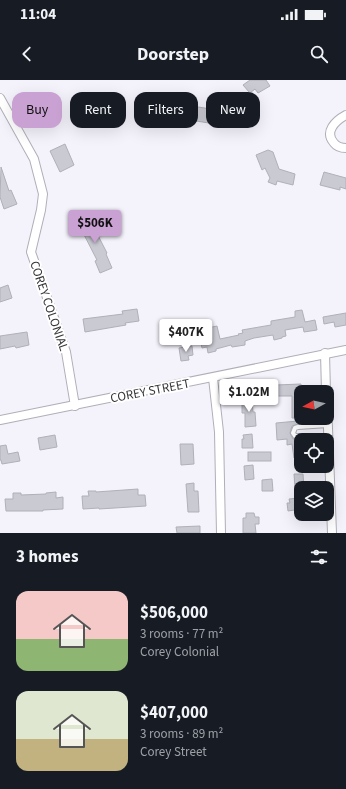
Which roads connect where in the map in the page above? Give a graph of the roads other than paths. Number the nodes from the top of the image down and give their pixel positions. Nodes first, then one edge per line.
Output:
1 (0, 98) edge
2 (346, 115) edge
3 (346, 148) edge
4 (346, 350) edge
5 (324, 354) junction
6 (213, 378) junction
7 (326, 385) edge
8 (75, 406) junction
9 (0, 420) edge
10 (328, 425) joint
11 (329, 433) edge
12 (294, 435) edge
13 (330, 473) edge
14 (221, 533) edge
15 (332, 533) edge

1 - 8 street, COREY COLONIAL
2 - 3 street
4 - 5 street, COREY STREET
5 - 6 street, COREY STREET
5 - 7 street
6 - 8 street, COREY STREET
6 - 14 street
8 - 9 street, COREY STREET
10 - 11 street
10 - 12 lane
13 - 15 street

